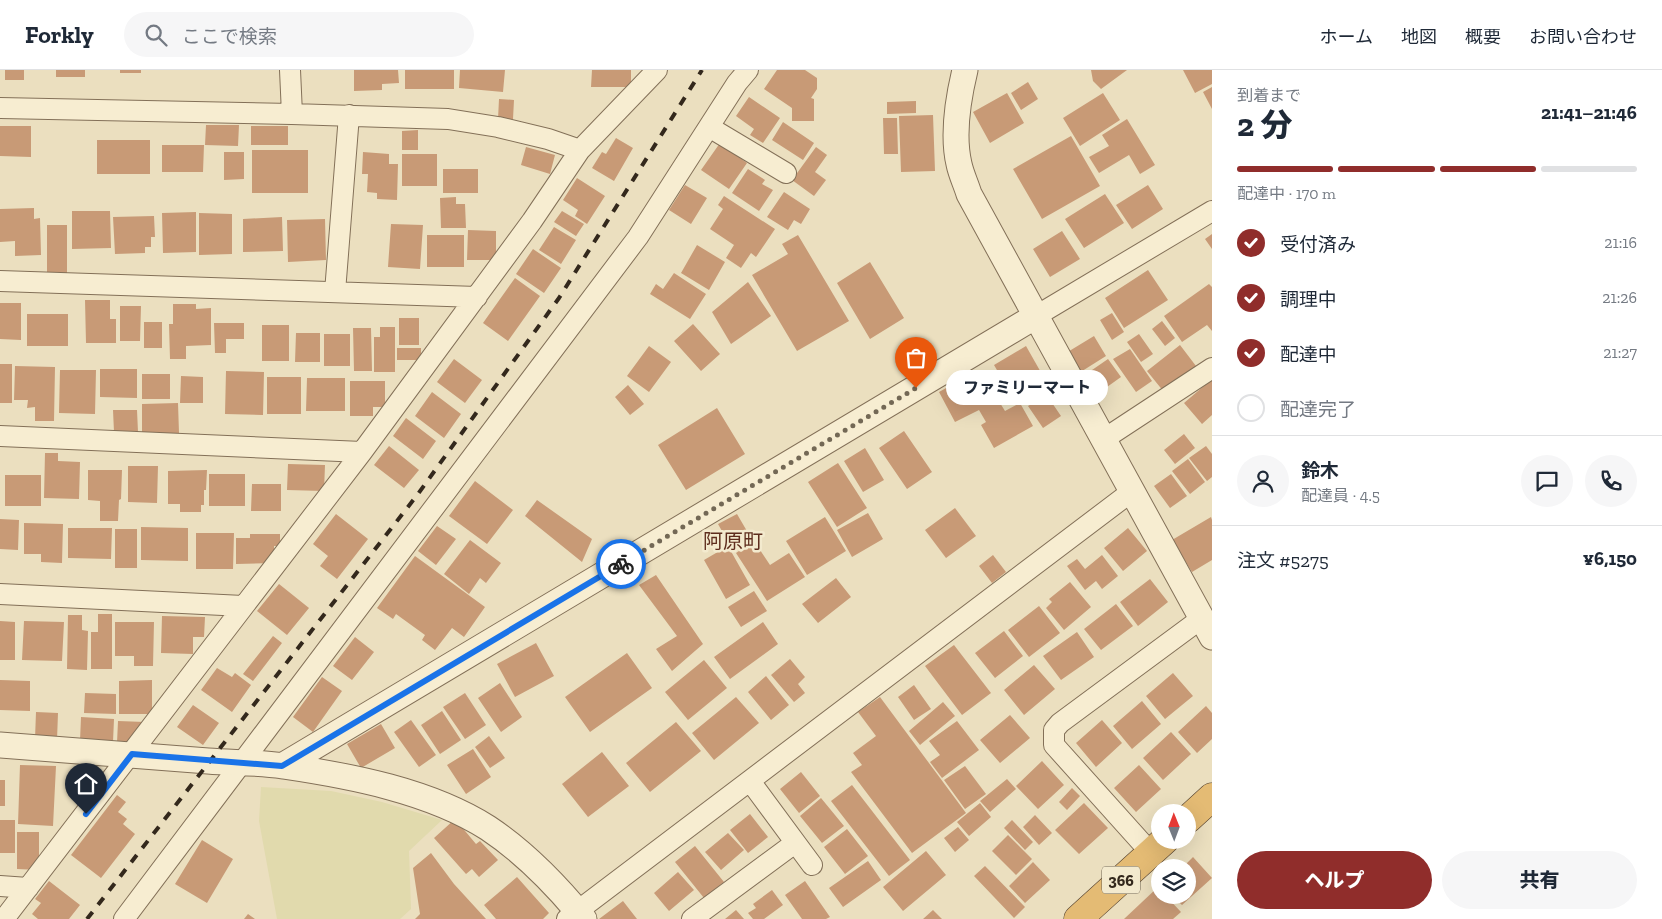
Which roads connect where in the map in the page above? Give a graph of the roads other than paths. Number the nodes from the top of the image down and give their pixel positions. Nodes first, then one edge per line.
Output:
1 (290, 70) edge
2 (657, 70) edge
3 (748, 70) edge
4 (965, 70) edge
5 (0, 108) edge
6 (292, 114) junction
7 (349, 115) junction
8 (709, 126) junction
9 (580, 150) junction
10 (786, 173) dead end
11 (1212, 211) edge
12 (0, 281) edge
13 (335, 292) junction
14 (477, 297) junction
15 (1036, 316) junction
16 (1212, 368) edge
17 (0, 436) edge
18 (1104, 439) junction
19 (362, 452) junction
20 (1131, 492) junction
21 (0, 594) edge
22 (243, 606) junction
23 (1207, 627) edge
24 (0, 745) edge
25 (132, 754) junction
26 (241, 763) junction
27 (282, 766) junction
28 (750, 781) junction
29 (1212, 796) edge
30 (1196, 811) edge
31 (1151, 839) edge
32 (795, 843) junction
33 (1155, 849) edge
34 (812, 865) dead end
35 (0, 886) edge
36 (28, 888) junction
37 (576, 916) edge
38 (4, 919) edge
39 (124, 919) edge
40 (692, 919) edge
41 (1078, 919) edge

1 - 6 street
2 - 9 street
3 - 8 street
4 - 15 street
5 - 6 street
6 - 7 street
7 - 9 street
7 - 13 street
8 - 10 street
8 - 26 street
9 - 14 street
11 - 15 street
12 - 13 street
13 - 14 street
14 - 19 street
15 - 18 street
15 - 27 street
16 - 18 street
17 - 19 street
18 - 20 street
19 - 22 street
20 - 23 street
20 - 28 street
21 - 22 street
22 - 25 street
23 - 31 street
24 - 25 street
25 - 26 street
25 - 36 street
26 - 27 street
26 - 39 street
27 - 37 street
28 - 32 street
28 - 37 street
29 - 30 highway
32 - 34 street
32 - 40 street
33 - 41 highway, 366
35 - 36 street
36 - 38 street

